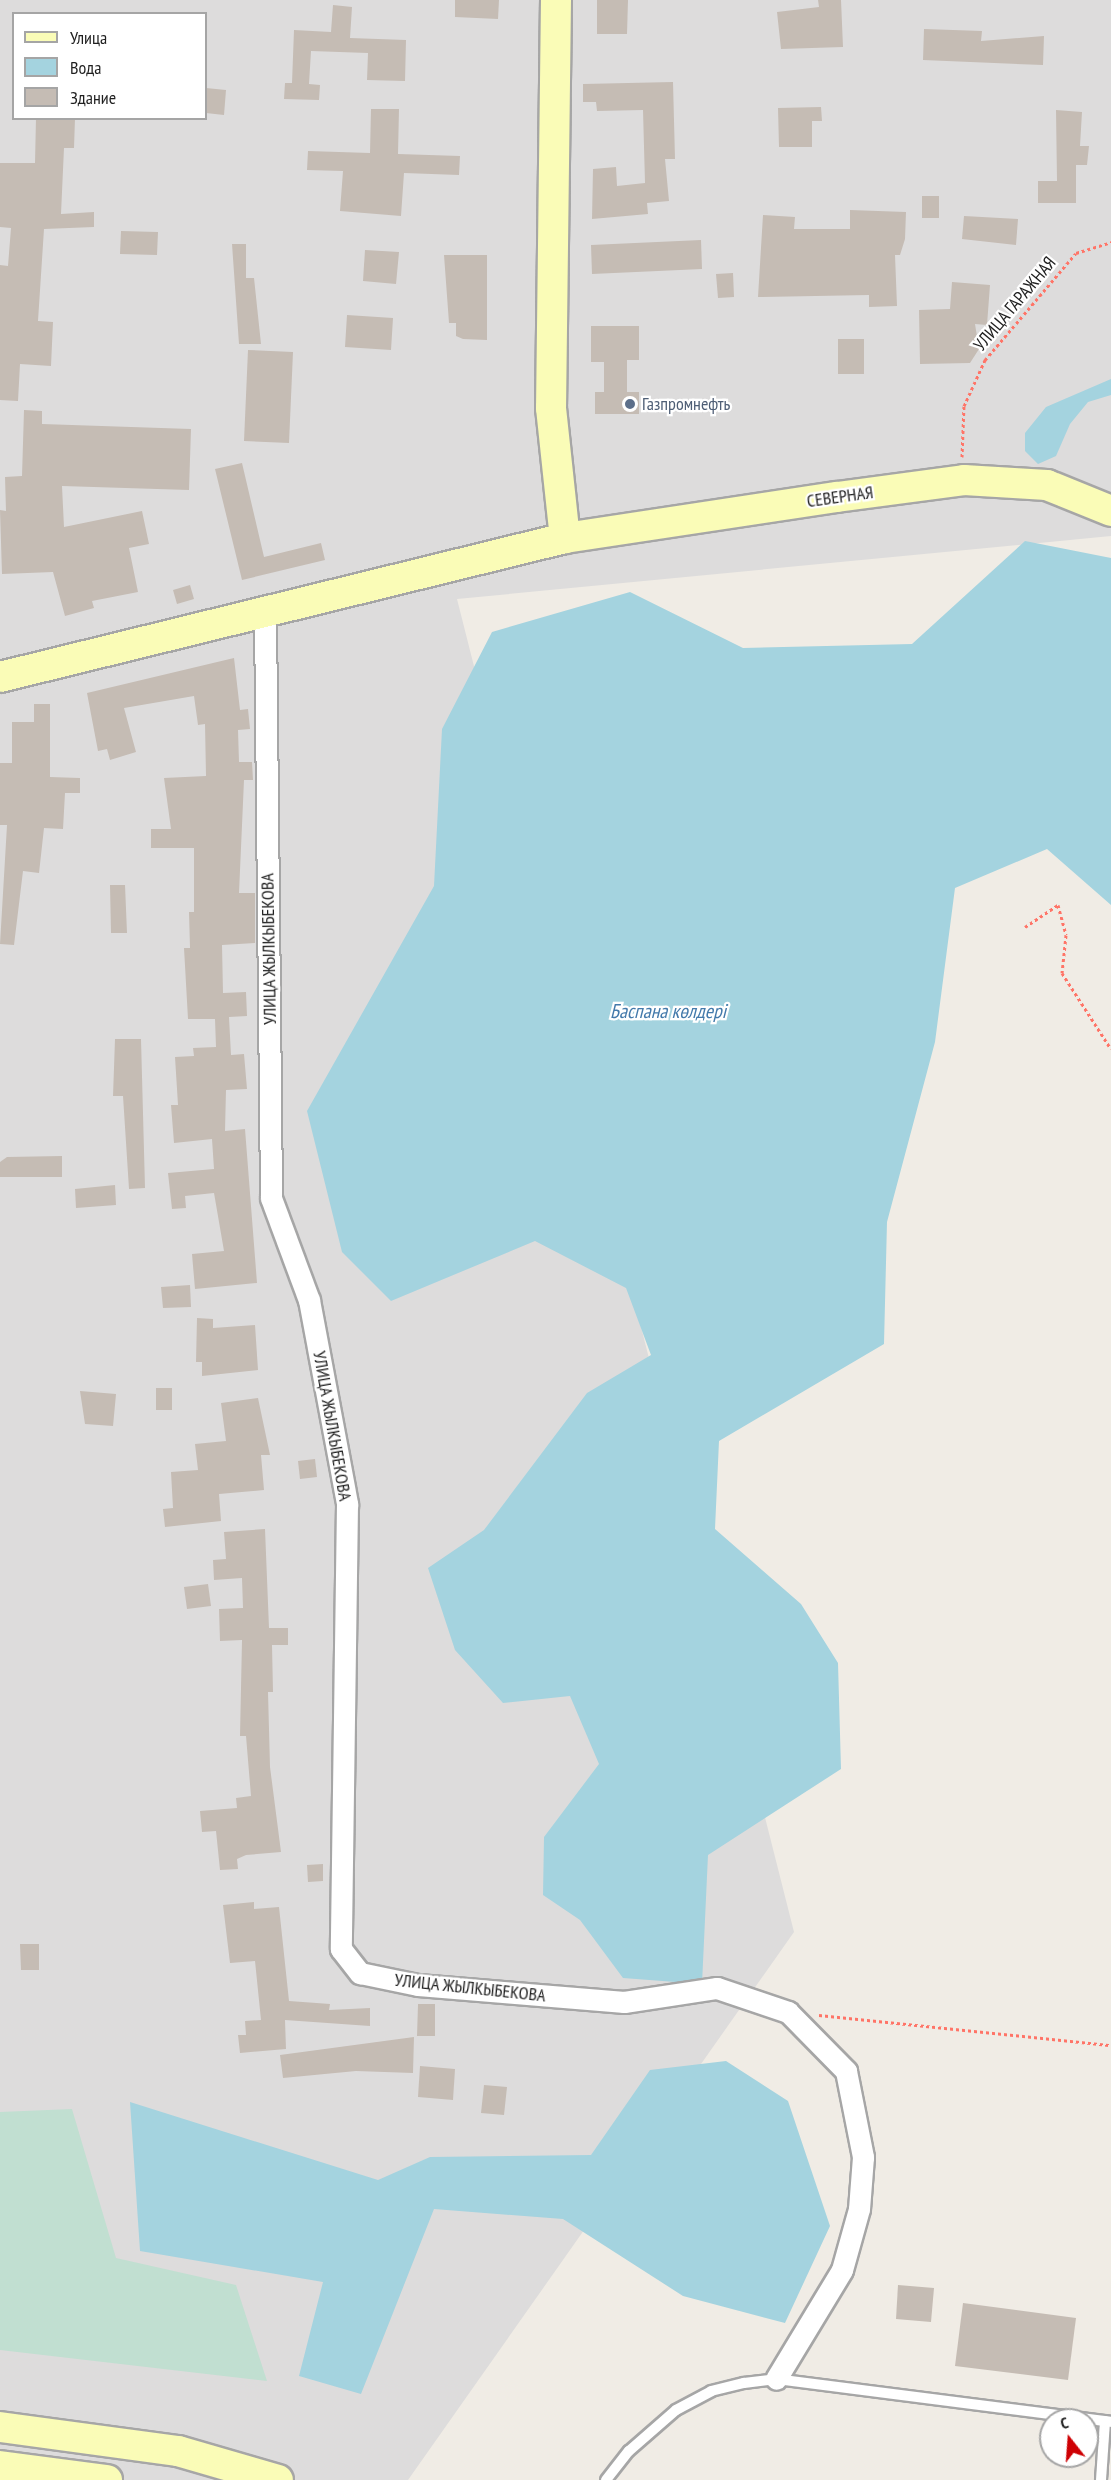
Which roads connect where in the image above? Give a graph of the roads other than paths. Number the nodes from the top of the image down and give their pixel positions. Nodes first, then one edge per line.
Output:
1 (556, 0) edge
2 (1111, 511) edge
3 (565, 538) junction
4 (265, 615) junction
5 (0, 677) edge
6 (776, 2379) junction
7 (1108, 2421) edge
8 (0, 2427) edge
9 (0, 2466) edge
10 (107, 2480) edge
11 (279, 2480) edge
12 (606, 2480) edge
13 (1101, 2480) edge

1 - 3 main road
2 - 3 main road, СЕВЕРНАЯ
3 - 4 main road, СЕВЕРНАЯ
4 - 5 main road, СЕВЕРНАЯ
4 - 6 street, УЛИЦА ЖЫЛКЫБЕКОВА
6 - 7 lane
6 - 12 lane
7 - 13 lane
8 - 11 main road
9 - 10 main road

